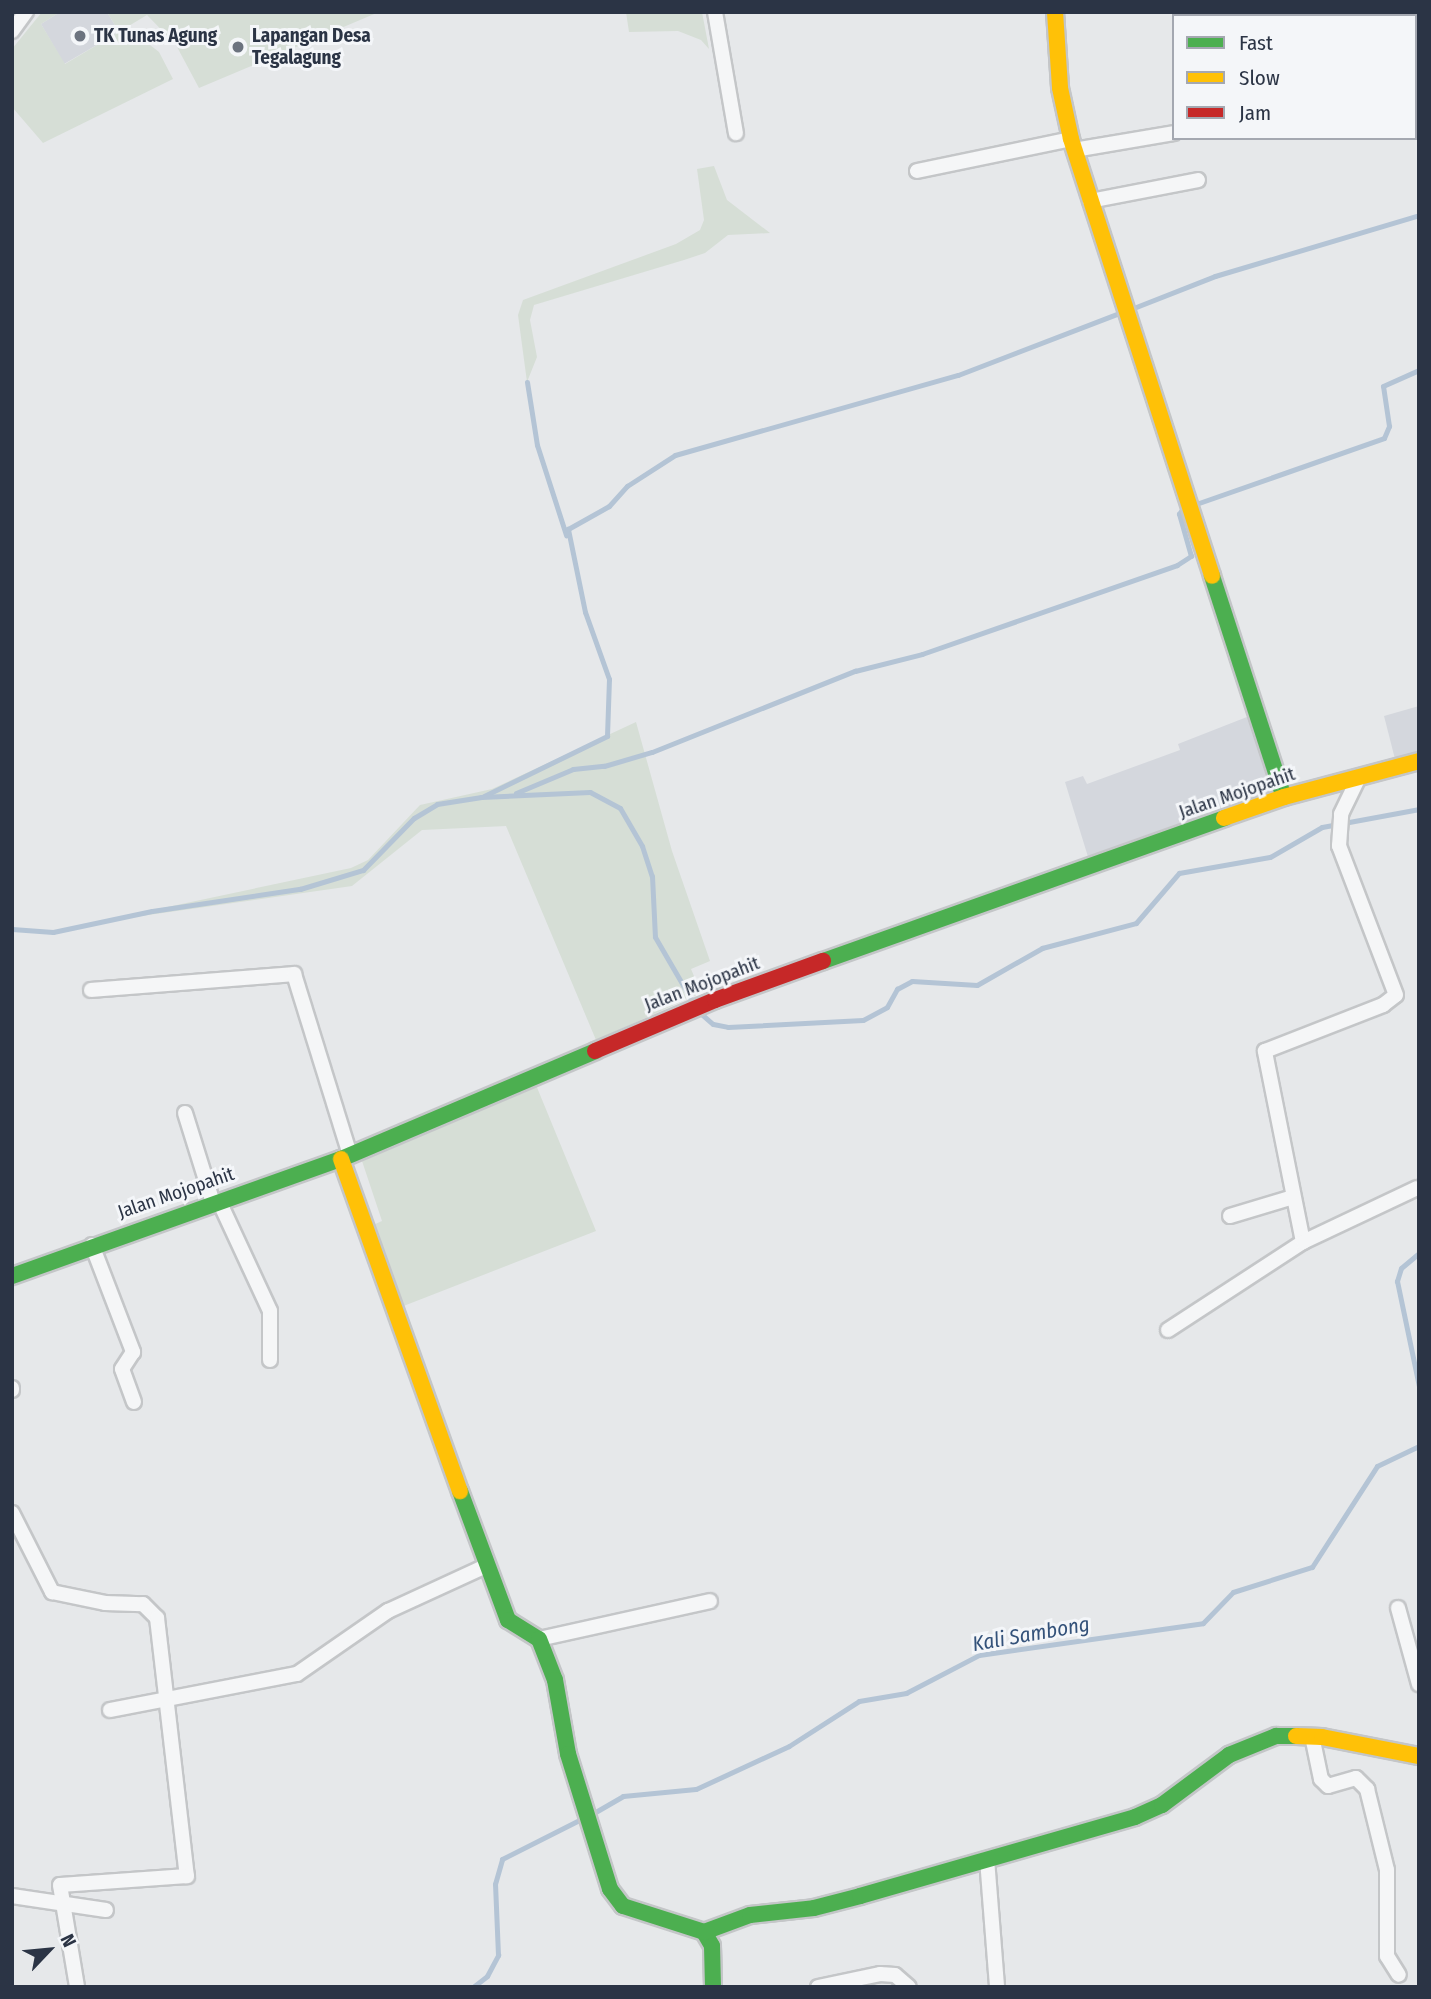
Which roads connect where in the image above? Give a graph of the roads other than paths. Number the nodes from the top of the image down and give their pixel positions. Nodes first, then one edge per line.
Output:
1 (26, 12) edge
2 (715, 12) edge
3 (1055, 12) edge
4 (12, 31) edge
5 (736, 133) dead end
6 (1172, 133) edge
7 (1072, 145) junction
8 (917, 172) dead end
9 (1198, 180) dead end
10 (1090, 201) junction
11 (1419, 761) edge
12 (1359, 777) junction
13 (1284, 797) junction
14 (91, 989) dead end
15 (185, 1113) dead end
16 (345, 1157) junction
17 (1417, 1188) dead end
18 (1293, 1197) junction
19 (216, 1202) junction
20 (1230, 1216) dead end
21 (1303, 1242) junction
22 (92, 1245) junction
23 (12, 1276) edge
24 (1168, 1330) dead end
25 (270, 1360) dead end
26 (134, 1402) dead end
27 (12, 1513) edge
28 (486, 1566) junction
29 (710, 1601) dead end
30 (1398, 1608) dead end
31 (539, 1639) junction
32 (1419, 1684) edge
33 (168, 1700) junction
34 (110, 1710) dead end
35 (1312, 1736) junction
36 (1419, 1756) edge
37 (986, 1859) junction
38 (12, 1896) edge
39 (106, 1910) dead end
40 (704, 1932) junction
41 (1399, 1975) dead end
42 (77, 1987) edge
43 (713, 1987) edge
44 (818, 1987) edge
45 (909, 1987) edge
46 (998, 1987) edge

1 - 4 street
2 - 5 street
3 - 7 street
6 - 7 street
7 - 8 street
7 - 10 street
9 - 10 street
10 - 13 street
11 - 12 street, Jalan Mojopahit
12 - 13 street, Jalan Mojopahit
12 - 18 street
13 - 16 street, Jalan Mojopahit
14 - 16 street
15 - 19 street
16 - 19 street, Jalan Mojopahit
16 - 28 street
17 - 21 street
18 - 20 street
18 - 21 street
19 - 22 street, Jalan Mojopahit
19 - 25 street
21 - 24 street
22 - 23 street, Jalan Mojopahit
22 - 26 street
27 - 33 street
28 - 31 street
28 - 33 street
29 - 31 street
30 - 32 street
31 - 40 street
33 - 34 street
33 - 42 street
35 - 36 street
35 - 37 street
35 - 41 street
37 - 40 street
37 - 46 street
38 - 39 street
40 - 43 street
44 - 45 street

